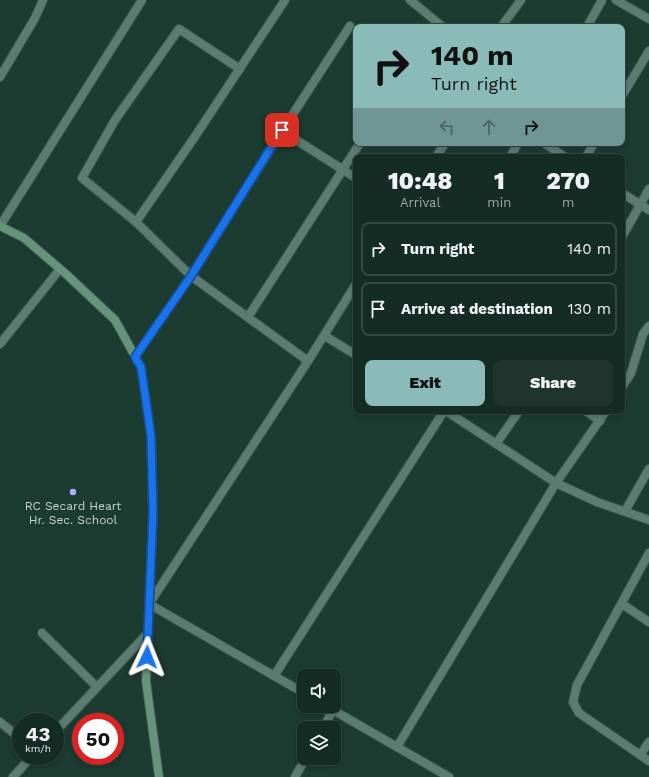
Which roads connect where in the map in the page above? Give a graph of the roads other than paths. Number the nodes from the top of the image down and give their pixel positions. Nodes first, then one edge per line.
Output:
1 (43, 0) edge
2 (142, 0) edge
3 (285, 0) edge
4 (410, 0) edge
5 (521, 0) edge
6 (602, 0) edge
7 (616, 0) edge
8 (649, 19) edge
9 (439, 24) edge
10 (503, 24) edge
11 (589, 24) edge
12 (350, 26) dead end
13 (649, 51) edge
14 (240, 69) junction
15 (0, 77) edge
16 (625, 91) edge
17 (282, 130) junction
18 (548, 146) edge
19 (560, 154) edge
20 (353, 155) edge
21 (344, 170) junction
22 (353, 176) edge
23 (649, 189) edge
24 (625, 195) edge
25 (640, 204) junction
26 (649, 210) edge
27 (136, 222) junction
28 (0, 226) edge
29 (625, 232) edge
30 (60, 269) junction
31 (191, 276) junction
32 (353, 289) edge
33 (248, 317) junction
34 (649, 326) edge
35 (325, 336) junction
36 (0, 344) edge
37 (353, 353) edge
38 (135, 357) junction
39 (308, 361) junction
40 (625, 382) edge
41 (443, 414) edge
42 (450, 414) edge
43 (517, 414) edge
44 (590, 414) edge
45 (604, 414) edge
46 (600, 421) junction
47 (496, 444) junction
48 (649, 469) edge
49 (556, 483) junction
50 (625, 511) junction
51 (649, 520) edge
52 (649, 553) edge
53 (149, 604) junction
54 (622, 604) junction
55 (649, 622) edge
56 (148, 632) junction
57 (42, 633) dead end
58 (274, 676) junction
59 (97, 687) junction
60 (297, 689) edge
61 (339, 713) edge
62 (0, 722) edge
63 (64, 722) edge
64 (12, 732) edge
65 (649, 742) edge
66 (397, 747) junction
67 (640, 755) junction
68 (649, 761) edge
69 (24, 765) edge
70 (302, 765) edge
71 (158, 776) edge
72 (13, 777) edge
73 (294, 777) edge
74 (449, 777) edge

1 - 15 street
2 - 28 street
3 - 14 street
4 - 9 street
5 - 10 street
6 - 11 street
7 - 8 street
12 - 17 street
13 - 16 street
14 - 27 street
14 - 27 street
17 - 21 street
17 - 31 street
18 - 19 street
20 - 21 street
21 - 22 street
21 - 33 street
23 - 25 street
24 - 25 street
25 - 26 street
25 - 29 street
27 - 31 street
28 - 30 main road
30 - 36 street
30 - 38 main road
31 - 33 street
31 - 38 street
32 - 35 street
33 - 39 street
34 - 40 street
35 - 37 street
35 - 39 street
38 - 53 main road
39 - 53 street
41 - 58 street
42 - 47 street
43 - 47 street
44 - 46 street
45 - 46 street
46 - 49 street
47 - 49 street
48 - 50 street
49 - 50 street
49 - 66 street
50 - 51 street
52 - 54 street
53 - 56 main road
53 - 58 street
54 - 55 street
54 - 67 street
56 - 59 street
56 - 71 main road
57 - 59 street
58 - 60 street
59 - 63 street
61 - 66 street
62 - 64 street
65 - 67 street
66 - 74 street
67 - 68 street
69 - 72 street
70 - 73 street

